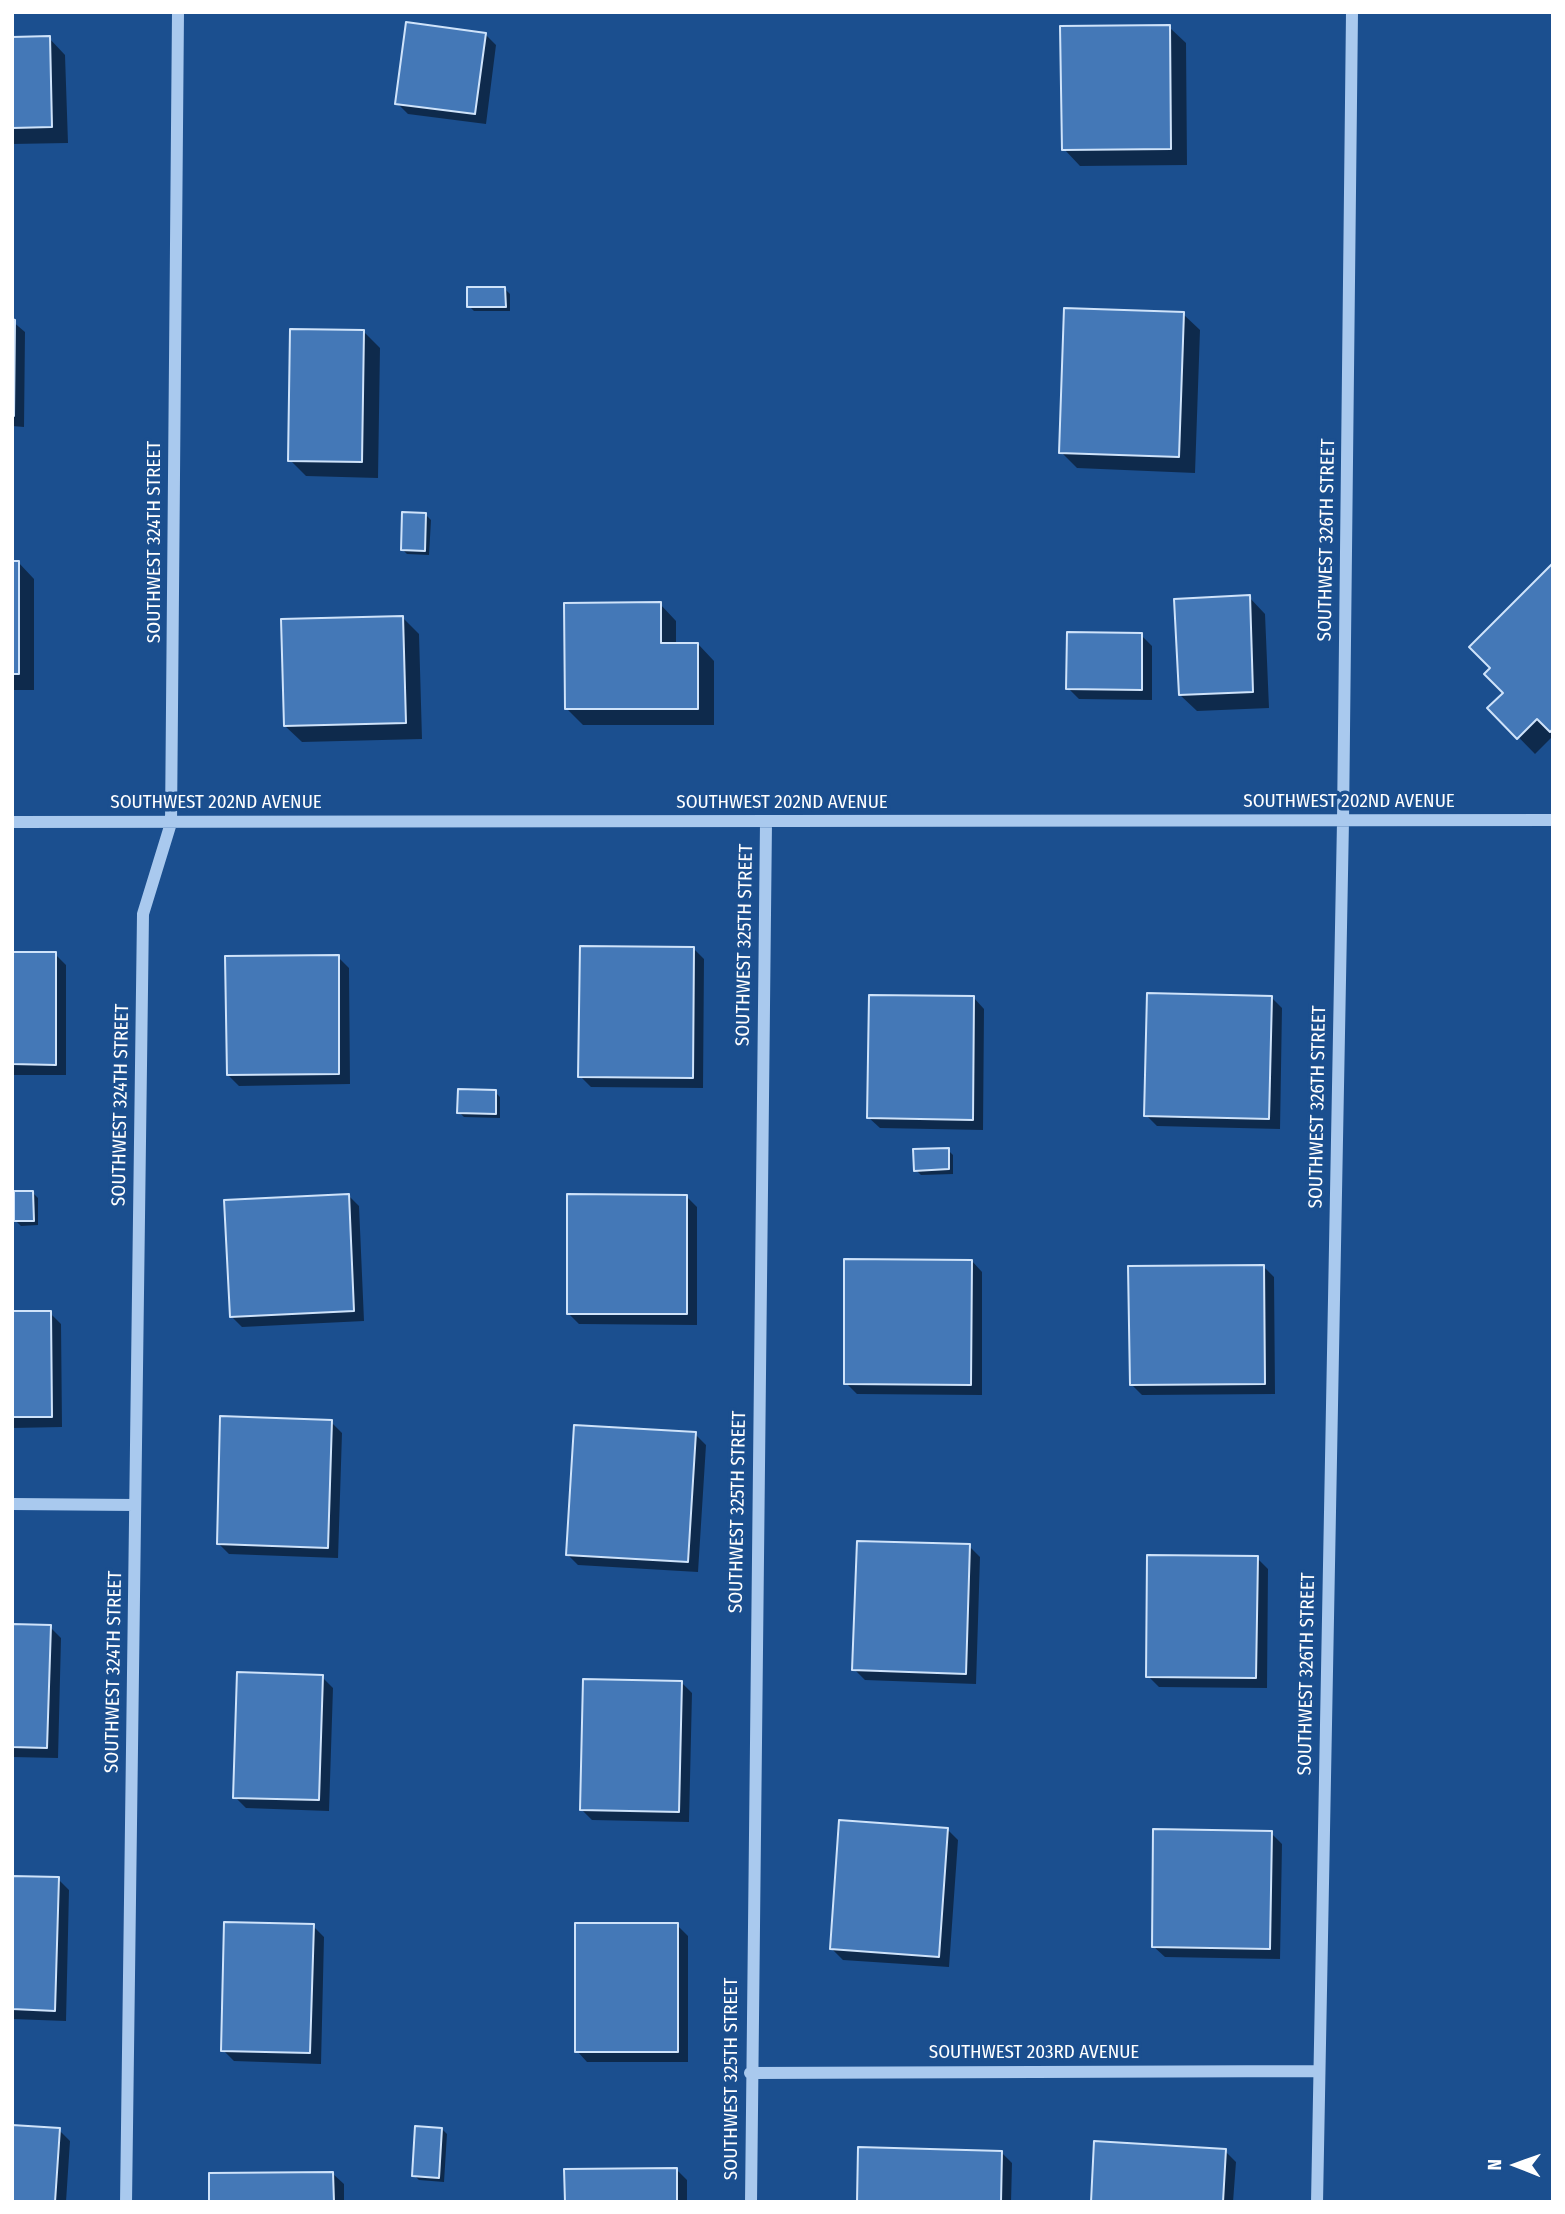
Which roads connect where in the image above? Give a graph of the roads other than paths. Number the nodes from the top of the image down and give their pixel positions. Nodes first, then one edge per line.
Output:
1 (178, 12) edge
2 (1352, 12) edge
3 (1553, 820) edge
4 (1343, 821) junction
5 (12, 822) edge
6 (171, 822) junction
7 (766, 822) junction
8 (12, 1504) edge
9 (135, 1505) junction
10 (1318, 2071) junction
11 (750, 2073) junction
12 (126, 2202) edge
13 (751, 2202) edge
14 (1317, 2202) edge

1 - 6 street, SOUTHWEST 324TH STREET
2 - 4 street, SOUTHWEST 326TH STREET
3 - 4 street, SOUTHWEST 202ND AVENUE
4 - 7 street, SOUTHWEST 202ND AVENUE
4 - 10 street, SOUTHWEST 326TH STREET
5 - 6 street, SOUTHWEST 202ND AVENUE
6 - 7 street, SOUTHWEST 202ND AVENUE
6 - 9 street, SOUTHWEST 324TH STREET
7 - 11 street, SOUTHWEST 325TH STREET
8 - 9 street
9 - 12 street, SOUTHWEST 324TH STREET
10 - 11 street, SOUTHWEST 203RD AVENUE
10 - 14 street, SOUTHWEST 326TH STREET
11 - 13 street, SOUTHWEST 325TH STREET

